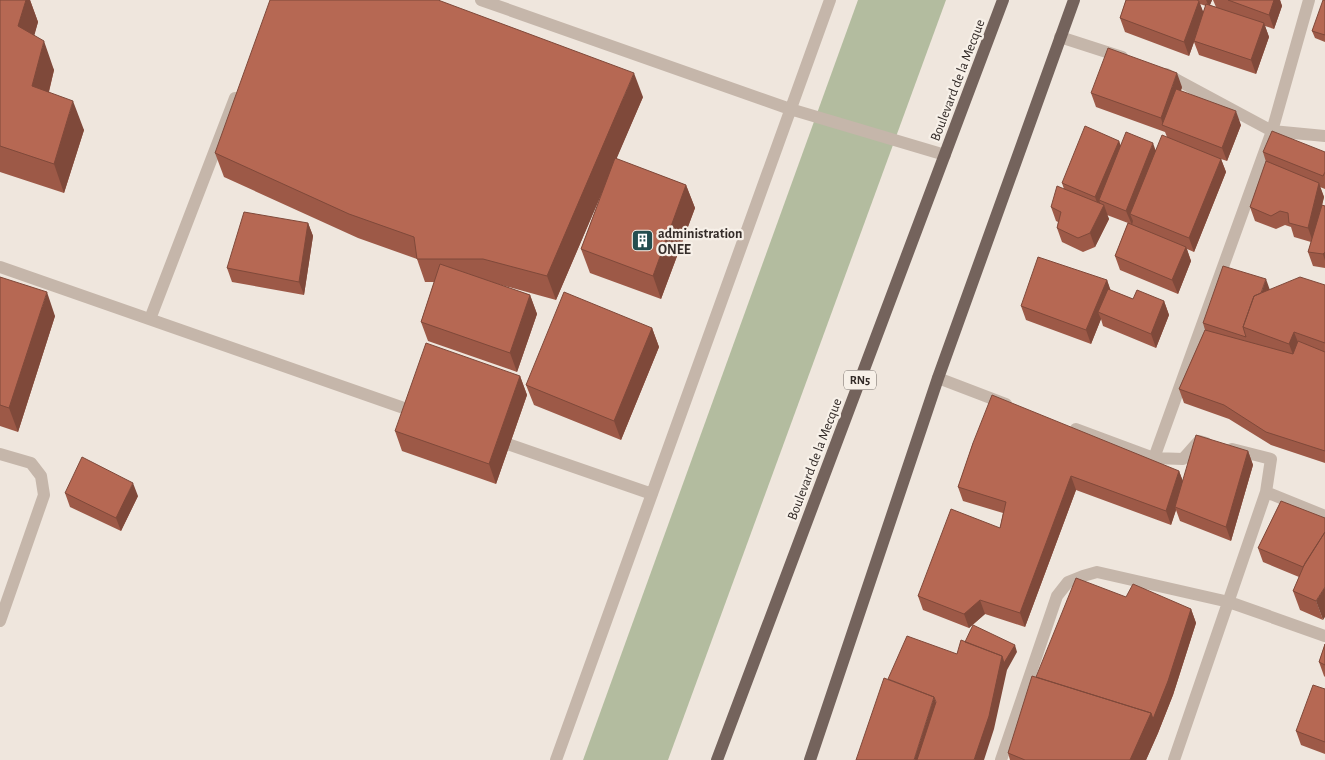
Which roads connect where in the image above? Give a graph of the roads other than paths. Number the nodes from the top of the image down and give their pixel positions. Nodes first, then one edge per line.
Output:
1 (480, 0) edge
2 (830, 0) edge
3 (1003, 0) edge
4 (1074, 0) edge
5 (1309, 0) edge
6 (1060, 37) junction
7 (1136, 61) edge
8 (1154, 67) edge
9 (238, 91) edge
10 (790, 109) junction
11 (1272, 132) junction
12 (1325, 136) edge
13 (945, 155) junction
14 (0, 268) edge
15 (150, 320) junction
16 (938, 378) junction
17 (1019, 408) edge
18 (429, 416) edge
19 (1064, 425) edge
20 (484, 436) edge
21 (0, 454) edge
22 (1154, 458) junction
23 (1266, 492) junction
24 (652, 494) junction
25 (1325, 516) edge
26 (1229, 602) junction
27 (0, 621) edge
28 (1325, 636) edge
29 (556, 760) edge
30 (717, 760) edge
31 (810, 760) edge
32 (1001, 760) edge
33 (1174, 760) edge

1 - 10 street
2 - 10 street
3 - 13 main road, Boulevard de la Mecque / RN5
4 - 6 main road
5 - 11 street
6 - 7 street
6 - 16 main road
8 - 11 street
9 - 15 street
10 - 13 street
10 - 24 street
11 - 12 street
11 - 22 street
13 - 30 main road, Boulevard de la Mecque / RN5
14 - 15 street
15 - 18 street
16 - 17 street
16 - 31 main road
19 - 22 street
20 - 24 street
21 - 27 street
22 - 23 street
23 - 25 street
23 - 26 street
24 - 29 street
26 - 28 street
26 - 32 street
26 - 33 street

